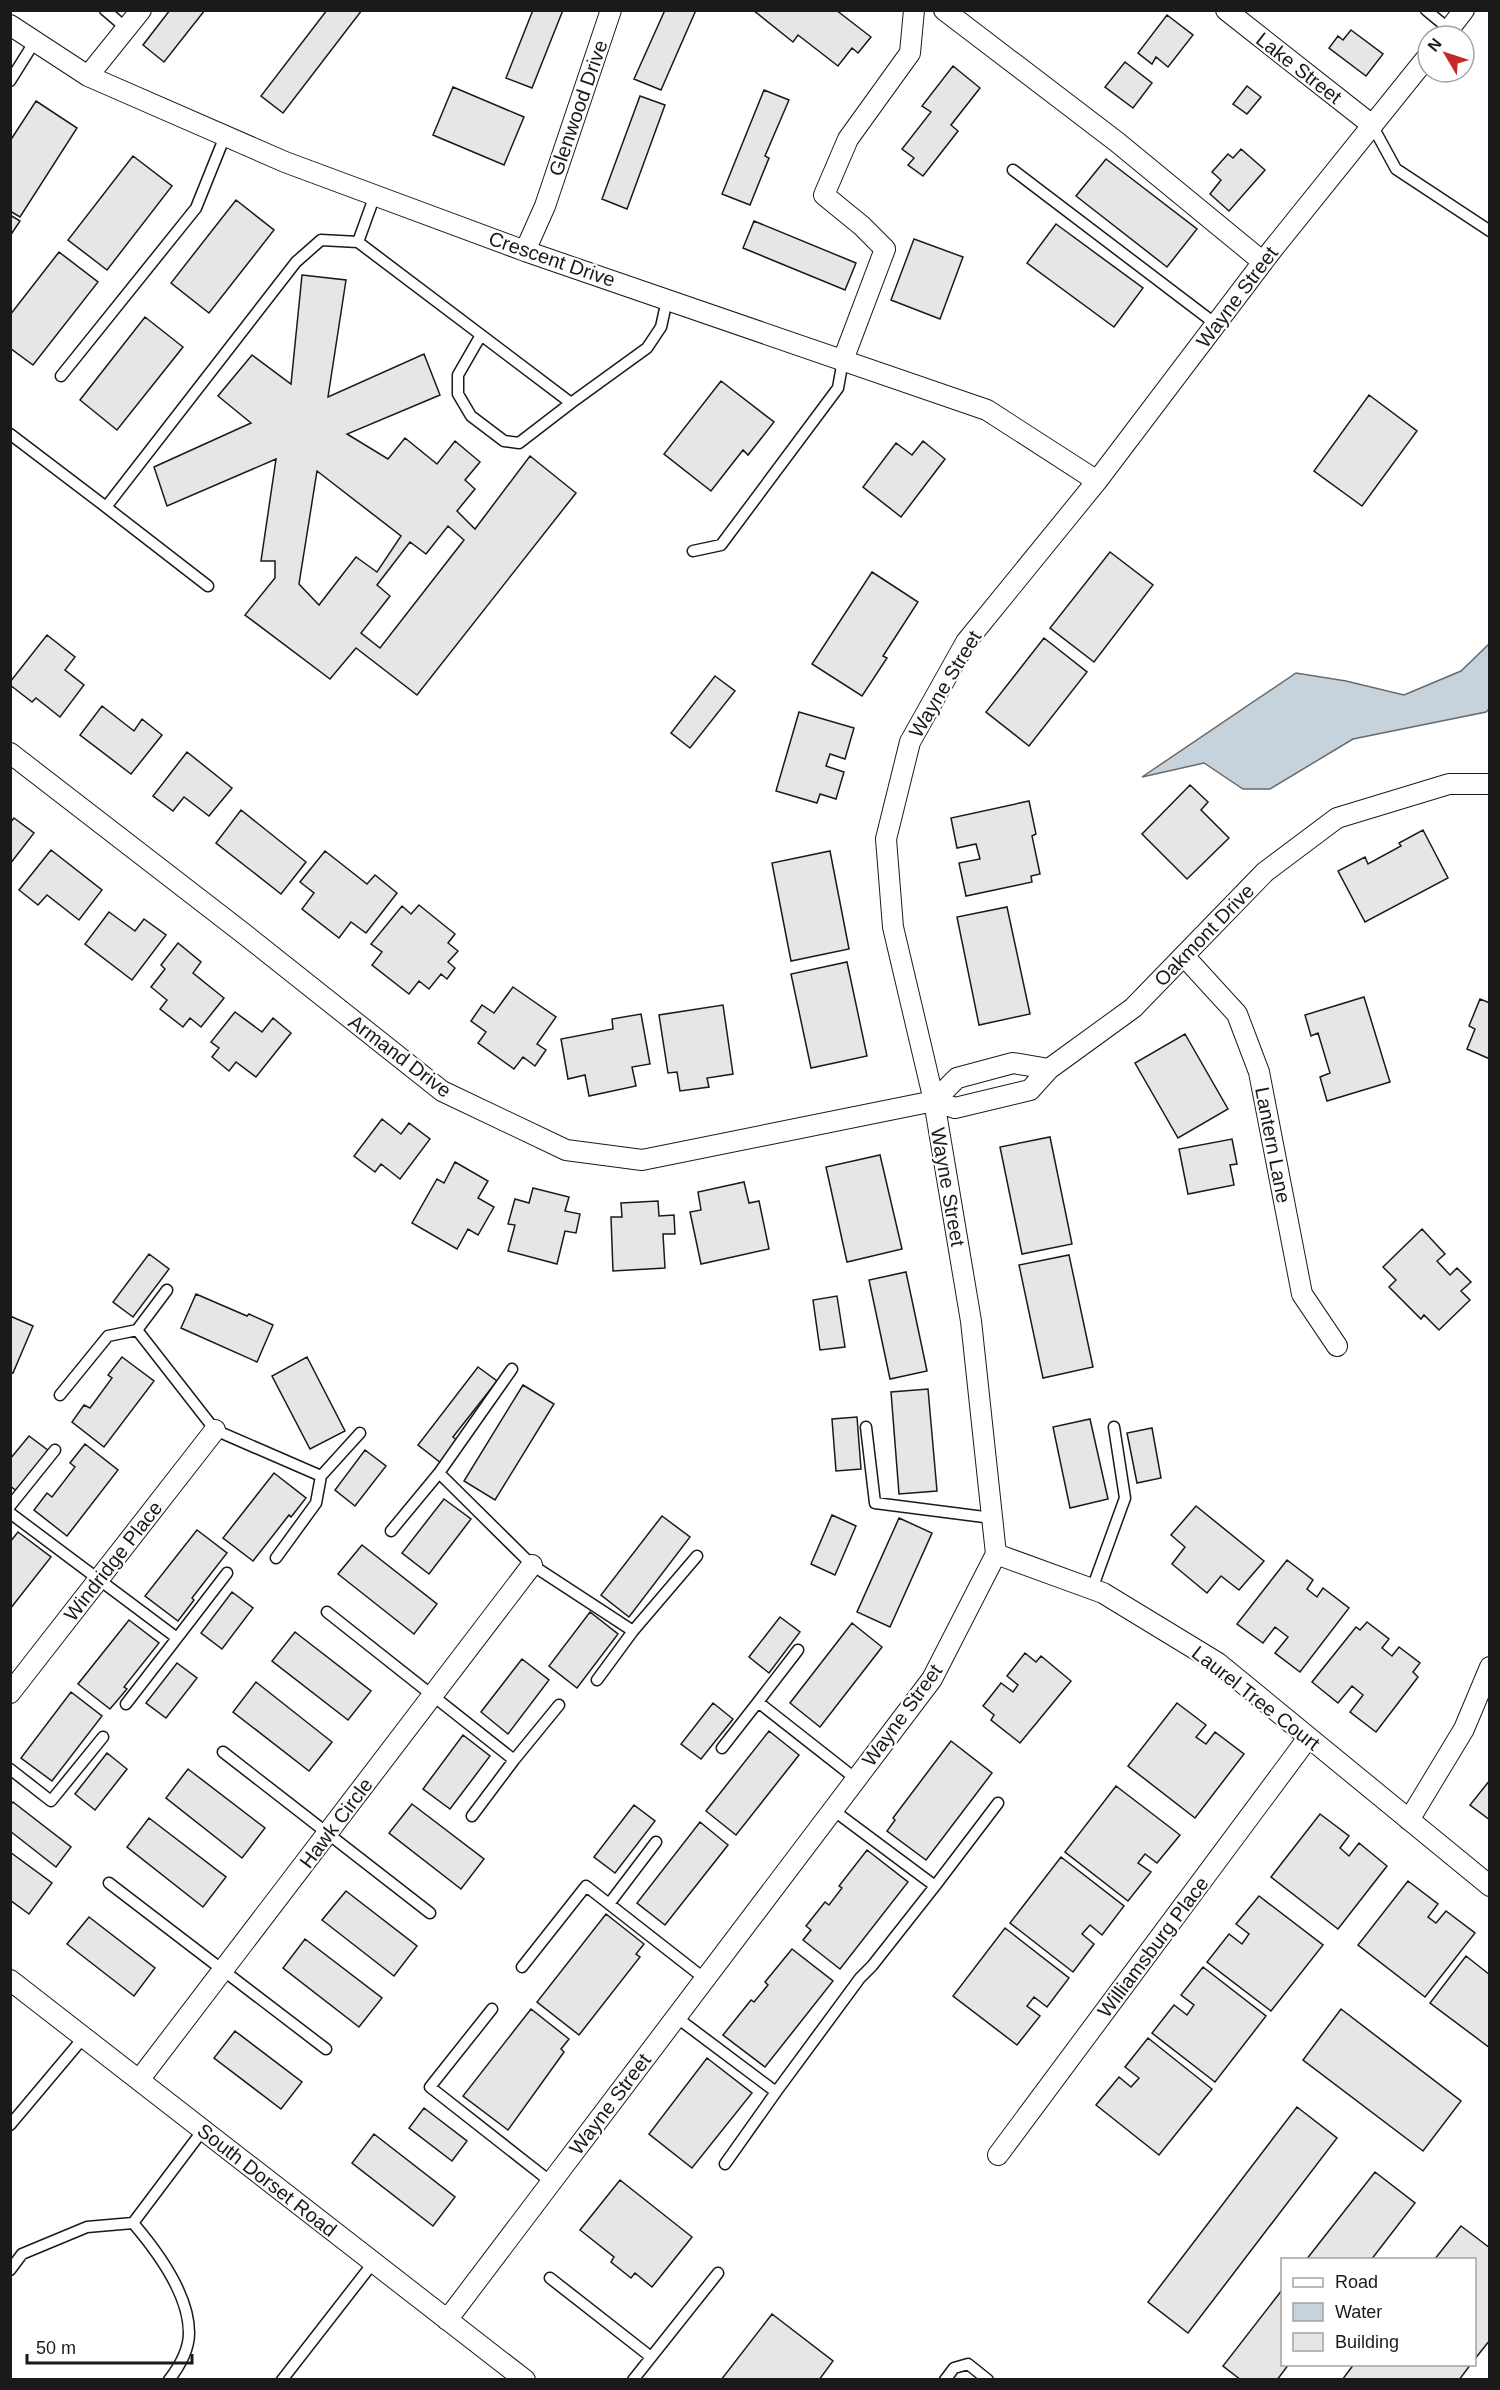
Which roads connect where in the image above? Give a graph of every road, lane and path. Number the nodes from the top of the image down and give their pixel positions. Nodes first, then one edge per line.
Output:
1 (105, 10) edge
2 (141, 10) edge
3 (611, 10) edge
4 (914, 10) edge
5 (944, 10) edge
6 (1226, 10) edge
7 (1426, 10) edge
8 (1464, 10) edge
9 (1439, 24) edge
10 (1453, 24) edge
11 (10, 25) edge
12 (126, 28) junction
13 (35, 41) junction
14 (1416, 71) edge
15 (88, 76) junction
16 (10, 81) edge
17 (1372, 125) junction
18 (225, 136) junction
19 (1013, 170) dead end
20 (375, 195) junction
21 (1490, 231) edge
22 (358, 242) junction
23 (525, 251) junction
24 (1263, 262) junction
25 (667, 300) junction
26 (1217, 325) junction
27 (481, 335) junction
28 (843, 360) junction
29 (61, 376) dead end
30 (571, 403) junction
31 (10, 434) edge
32 (1097, 481) junction
33 (106, 507) junction
34 (693, 551) dead end
35 (208, 586) dead end
36 (10, 753) edge
37 (1490, 784) edge
38 (1184, 956) junction
39 (1049, 1070) junction
40 (933, 1101) junction
41 (167, 1290) dead end
42 (138, 1330) junction
43 (1337, 1347) dead end
44 (512, 1369) dead end
45 (60, 1395) dead end
46 (866, 1427) dead end
47 (1114, 1427) dead end
48 (215, 1430) junction
49 (360, 1433) dead end
50 (55, 1450) dead end
51 (439, 1473) junction
52 (321, 1476) junction
53 (10, 1506) edge
54 (10, 1513) edge
55 (992, 1518) junction
56 (391, 1532) dead end
57 (996, 1554) junction
58 (697, 1556) dead end
59 (276, 1558) dead end
60 (532, 1565) junction
61 (227, 1573) dead end
62 (98, 1580) junction
63 (1092, 1589) junction
64 (327, 1612) dead end
65 (633, 1631) junction
66 (177, 1638) junction
67 (798, 1650) dead end
68 (1490, 1667) edge
69 (597, 1680) dead end
70 (10, 1693) edge
71 (433, 1695) junction
72 (758, 1702) junction
73 (126, 1704) dead end
74 (559, 1705) dead end
75 (103, 1737) dead end
76 (1308, 1738) junction
77 (722, 1748) dead end
78 (223, 1752) dead end
79 (514, 1760) junction
80 (10, 1769) edge
81 (856, 1779) junction
82 (998, 1803) dead end
83 (833, 1810) junction
84 (472, 1816) dead end
85 (1409, 1820) junction
86 (328, 1832) junction
87 (656, 1842) dead end
88 (110, 1883) dead end
89 (935, 1886) junction
90 (1490, 1886) edge
91 (609, 1904) junction
92 (430, 1913) dead end
93 (522, 1967) dead end
94 (223, 1971) junction
95 (705, 1979) junction
96 (10, 1980) edge
97 (492, 2009) dead end
98 (676, 2017) junction
99 (84, 2037) junction
100 (326, 2049) dead end
101 (140, 2080) junction
102 (776, 2092) junction
103 (10, 2125) edge
104 (202, 2130) junction
105 (998, 2155) dead end
106 (725, 2164) dead end
107 (551, 2182) junction
108 (133, 2223) junction
109 (373, 2263) junction
110 (10, 2270) edge
111 (718, 2273) dead end
112 (550, 2278) dead end
113 (447, 2320) junction
114 (651, 2357) junction
115 (169, 2379) edge
116 (282, 2379) edge
117 (525, 2379) edge
118 (633, 2379) edge
119 (945, 2379) edge
120 (988, 2379) edge

1 - 12 lane
2 - 12 street
3 - 23 street, Glenwood Drive
4 - 28 street
5 - 24 street
6 - 17 street, Lake Street
7 - 9 lane
8 - 10 street
11 - 13 street, Crescent Drive
12 - 15 street
13 - 15 street, Crescent Drive
13 - 16 lane
14 - 17 street, Wayne Street
15 - 18 street, Crescent Drive
17 - 21 lane
17 - 24 street, Wayne Street
18 - 20 street, Crescent Drive
18 - 29 lane
19 - 26 lane
20 - 22 lane
20 - 23 street, Crescent Drive
22 - 27 lane
22 - 33 lane
23 - 25 street, Crescent Drive
24 - 26 street, Wayne Street
25 - 28 street, Crescent Drive
25 - 30 lane
26 - 32 street, Wayne Street
27 - 30 lane
27 - 30 lane
28 - 32 street, Crescent Drive
28 - 34 lane
31 - 33 lane
32 - 40 street, Wayne Street
33 - 35 lane
36 - 40 street, Armand Drive
37 - 38 street, Oakmont Drive
38 - 39 street, Oakmont Drive
38 - 43 street, Lantern Lane
39 - 40 street, Oakmont Drive
39 - 40 street
40 - 55 street, Wayne Street
41 - 42 lane
42 - 45 lane
42 - 48 lane
44 - 51 lane
46 - 55 lane
47 - 63 lane
48 - 52 lane
48 - 62 street, Windridge Place
49 - 52 lane
50 - 53 lane
51 - 56 lane
51 - 60 lane
52 - 59 lane
54 - 62 lane
55 - 57 street, Wayne Street
57 - 63 street, Laurel Tree Court
57 - 81 street, Wayne Street
58 - 65 lane
60 - 65 lane
60 - 71 street, Hawk Circle
61 - 66 lane
62 - 66 lane
62 - 70 street, Windridge Place
63 - 76 street, Laurel Tree Court
64 - 71 lane
65 - 69 lane
66 - 73 lane
67 - 72 lane
68 - 85 street
71 - 79 lane
71 - 86 street, Hawk Circle
72 - 77 lane
72 - 81 lane
74 - 79 lane
75 - 80 lane
76 - 85 street, Laurel Tree Court
76 - 105 street, Williamsburg Place
78 - 86 lane
79 - 84 lane
81 - 83 street, Wayne Street
82 - 89 lane
83 - 89 lane
83 - 95 street, Wayne Street
85 - 90 street, Laurel Tree Court
86 - 92 lane
86 - 94 street, Hawk Circle
87 - 91 lane
88 - 94 lane
89 - 102 lane
91 - 93 lane
91 - 95 lane
94 - 100 lane
94 - 101 street, Hawk Circle
95 - 98 street, Wayne Street
96 - 99 street, South Dorset Road
97 - 107 lane
98 - 102 lane
98 - 107 street, Wayne Street
99 - 101 street, South Dorset Road
99 - 103 lane
101 - 104 street, South Dorset Road
102 - 106 lane
104 - 108 lane
104 - 109 street, South Dorset Road
107 - 113 street, Wayne Street
108 - 110 lane
108 - 115 lane
109 - 113 street, South Dorset Road
109 - 116 lane
111 - 114 lane
112 - 114 lane
113 - 117 street, South Dorset Road
114 - 118 lane
119 - 120 lane

